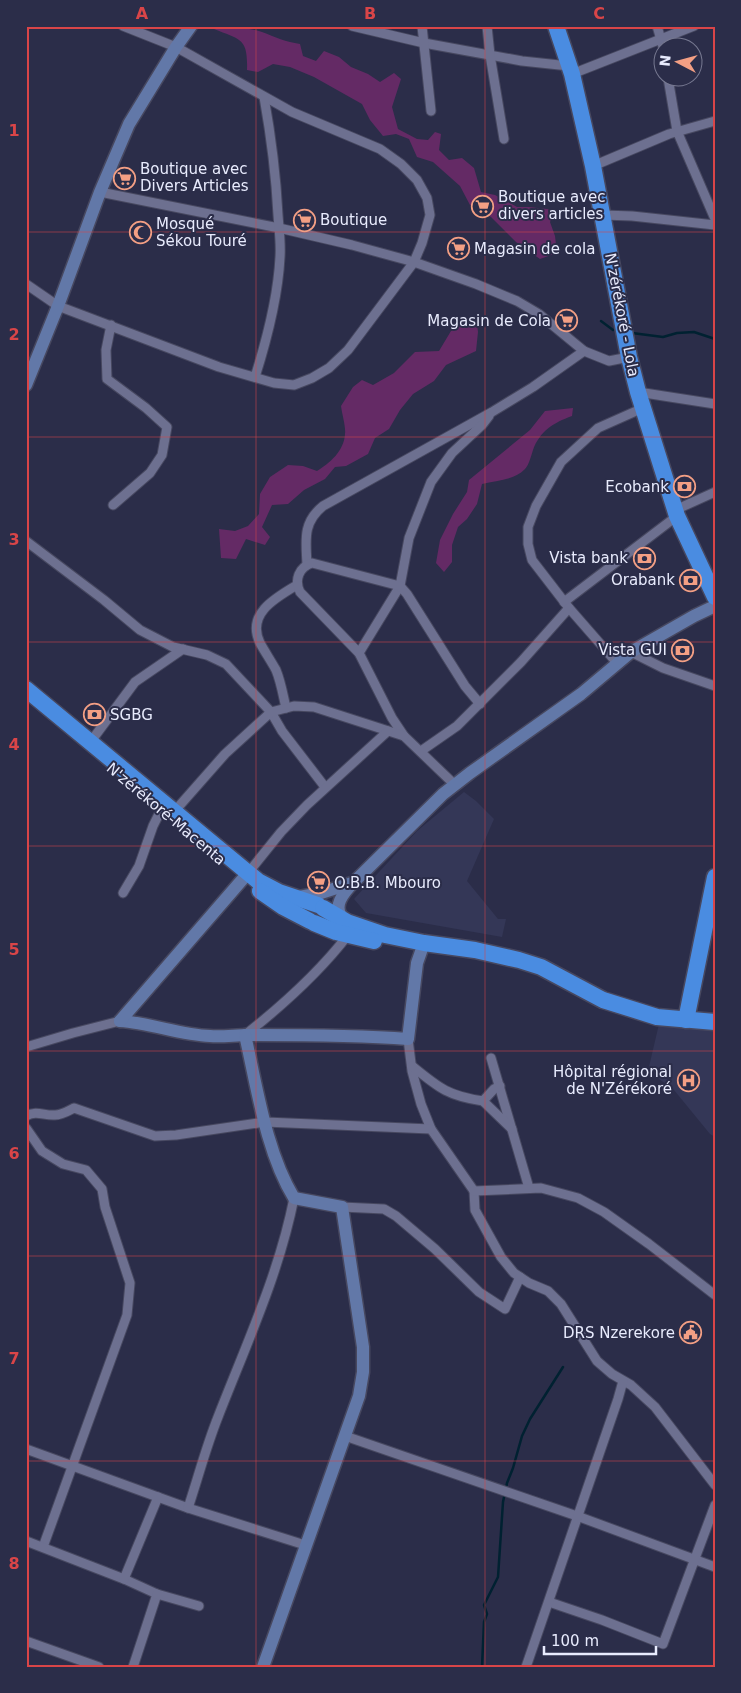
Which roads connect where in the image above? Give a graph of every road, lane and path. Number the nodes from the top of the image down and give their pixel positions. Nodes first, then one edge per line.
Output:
1 (123, 26) edge
2 (191, 26) edge
3 (352, 26) edge
4 (422, 26) edge
5 (487, 26) edge
6 (556, 26) edge
7 (657, 26) edge
8 (694, 26) edge
9 (661, 38) edge
10 (664, 38) edge
11 (654, 41) edge
12 (424, 43) junction
13 (176, 47) junction
14 (490, 56) junction
15 (571, 70) junction
16 (670, 88) edge
17 (264, 97) junction
18 (431, 111) dead end
19 (715, 121) edge
20 (678, 131) junction
21 (504, 139) dead end
22 (593, 166) junction
23 (100, 192) junction
24 (603, 215) junction
25 (715, 219) edge
26 (715, 225) edge
27 (279, 228) junction
28 (414, 262) junction
29 (26, 284) edge
30 (58, 306) junction
31 (111, 325) junction
32 (584, 351) junction
33 (628, 357) junction
34 (255, 378) junction
35 (26, 385) edge
36 (638, 392) junction
37 (715, 404) edge
38 (643, 408) junction
39 (492, 412) junction
40 (715, 492) edge
41 (113, 505) dead end
42 (676, 513) junction
43 (26, 541) edge
44 (307, 565) junction
45 (297, 585) junction
46 (400, 586) junction
47 (715, 596) edge
48 (566, 605) junction
49 (715, 606) edge
50 (183, 649) junction
51 (359, 652) junction
52 (631, 652) junction
53 (617, 663) junction
54 (715, 686) edge
55 (26, 689) edge
56 (26, 699) edge
57 (480, 704) junction
58 (286, 708) junction
59 (271, 712) junction
60 (388, 731) junction
61 (404, 736) junction
62 (88, 745) junction
63 (421, 751) junction
64 (455, 785) junction
65 (325, 787) junction
66 (169, 812) junction
67 (246, 876) junction
68 (715, 877) edge
69 (354, 882) junction
70 (124, 893) dead end
71 (293, 896) junction
72 (320, 906) junction
73 (312, 922) junction
74 (347, 928) junction
75 (424, 943) junction
76 (686, 1020) junction
77 (120, 1021) junction
78 (715, 1022) edge
79 (245, 1035) junction
80 (408, 1039) junction
81 (26, 1047) edge
82 (491, 1058) dead end
83 (412, 1066) junction
84 (500, 1086) junction
85 (483, 1101) junction
86 (26, 1116) edge
87 (265, 1122) junction
88 (26, 1128) edge
89 (431, 1129) junction
90 (512, 1129) junction
91 (528, 1188) junction
92 (474, 1191) junction
93 (294, 1198) junction
94 (342, 1208) junction
95 (520, 1277) junction
96 (715, 1295) edge
97 (623, 1381) junction
98 (345, 1436) junction
99 (26, 1449) edge
100 (72, 1466) junction
101 (715, 1485) edge
102 (158, 1497) junction
103 (715, 1505) edge
104 (188, 1508) junction
105 (577, 1516) junction
106 (26, 1540) edge
107 (305, 1545) junction
108 (43, 1547) junction
109 (694, 1559) junction
110 (715, 1567) edge
111 (124, 1579) junction
112 (157, 1594) junction
113 (549, 1602) junction
114 (199, 1606) dead end
115 (26, 1641) edge
116 (99, 1667) edge
117 (133, 1667) edge
118 (263, 1667) edge
119 (526, 1667) edge

1 - 13 street
2 - 13 street
3 - 12 street
4 - 12 street
5 - 14 street
6 - 15 highway, N'zérékoré - Lola
7 - 9 street
8 - 10 street
11 - 15 street
12 - 14 street
12 - 18 street
13 - 17 street
13 - 23 street
14 - 15 street
14 - 21 street
15 - 22 highway, N'zérékoré - Lola
16 - 20 street
17 - 27 street
17 - 28 street
19 - 20 street
20 - 22 street
20 - 25 street
22 - 24 highway, N'zérékoré - Lola
23 - 27 street
23 - 30 street
24 - 26 street
24 - 33 highway, N'zérékoré - Lola
27 - 28 street
27 - 34 street
28 - 32 street
28 - 34 street
29 - 30 street
30 - 31 street
30 - 35 street
31 - 34 street
31 - 41 street
32 - 33 street
32 - 39 street
33 - 36 highway, N'zérékoré - Lola
36 - 37 street
36 - 38 highway, N'zérékoré - Lola
38 - 42 highway, N'zérékoré - Lola
38 - 48 street
39 - 44 street
39 - 46 street
40 - 42 street
42 - 47 highway, N'zérékoré - Lola
42 - 48 street
43 - 50 street
44 - 45 street
44 - 46 street
45 - 51 street
45 - 58 street
46 - 51 street
46 - 57 street
48 - 53 street
48 - 57 street
49 - 52 street
50 - 59 street
50 - 62 street
51 - 61 street
52 - 53 street
52 - 54 street
53 - 64 street
55 - 62 highway
56 - 62 highway
57 - 63 street
58 - 59 street
58 - 60 street
59 - 65 street
59 - 66 street
60 - 61 street
60 - 65 street
61 - 63 street
62 - 66 highway
63 - 64 street
64 - 69 street
65 - 67 street
66 - 67 highway
66 - 70 street
67 - 71 highway
67 - 73 highway
67 - 77 street
68 - 76 highway
69 - 71 street
69 - 74 street
71 - 72 highway
72 - 73 highway
72 - 74 highway
73 - 74 highway
74 - 75 highway
74 - 79 street
75 - 76 highway
75 - 80 street
76 - 78 highway
77 - 79 street
77 - 81 street
79 - 80 street
79 - 87 street
80 - 83 street
82 - 84 street
83 - 85 street
83 - 89 street
84 - 85 street
84 - 90 street
85 - 90 street
86 - 87 street
87 - 89 street
87 - 93 street
88 - 100 street
89 - 92 street
90 - 91 street
91 - 92 street
91 - 96 street
92 - 95 street
93 - 94 street
93 - 104 street
94 - 95 street
94 - 98 street
95 - 97 street
97 - 101 street
97 - 105 street
98 - 105 street
98 - 107 street
99 - 100 street
100 - 102 street
100 - 108 street
102 - 104 street
102 - 111 street
103 - 109 street
104 - 107 street
105 - 109 street
105 - 113 street
106 - 108 street
107 - 118 street
108 - 111 street
109 - 110 street
109 - 113 street
111 - 112 street
112 - 114 street
112 - 117 street
113 - 119 street
115 - 116 street

